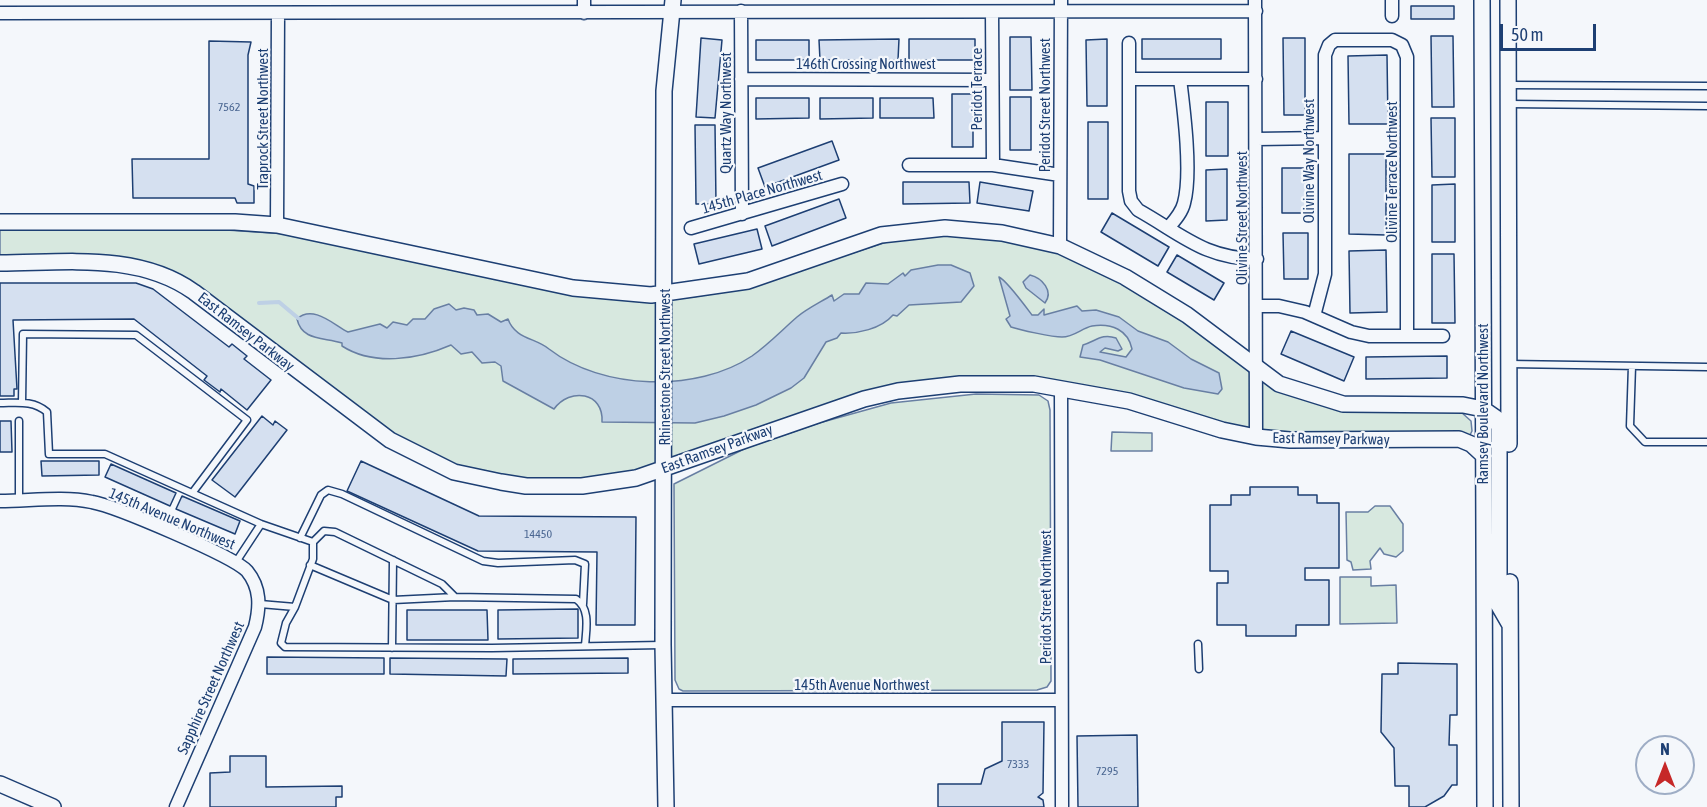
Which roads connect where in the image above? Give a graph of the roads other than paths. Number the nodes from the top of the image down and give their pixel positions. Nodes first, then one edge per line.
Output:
1 (1392, 0) edge
2 (1482, 0) edge
3 (1508, 0) edge
4 (1256, 5) edge
5 (351, 6) edge
6 (584, 6) edge
7 (672, 6) edge
8 (760, 6) edge
9 (1061, 6) edge
10 (741, 11) junction
11 (992, 12) junction
12 (0, 13) edge
13 (278, 13) junction
14 (1392, 16) dead end
15 (1367, 40) joint
16 (1129, 43) dead end
17 (741, 79) junction
18 (1129, 79) junction
19 (1180, 79) junction
20 (992, 80) junction
21 (1256, 80) junction
22 (1508, 85) junction
23 (1707, 86) edge
24 (1508, 104) junction
25 (1707, 106) edge
26 (1324, 138) junction
27 (1257, 139) junction
28 (909, 165) dead end
29 (993, 165) junction
30 (1060, 175) junction
31 (842, 184) dead end
32 (742, 214) junction
33 (0, 222) edge
34 (277, 225) junction
35 (1169, 227) junction
36 (691, 228) dead end
37 (1060, 246) junction
38 (1257, 260) junction
39 (0, 263) edge
40 (665, 295) junction
41 (1257, 306) junction
42 (1314, 316) junction
43 (1407, 336) junction
44 (1443, 336) dead end
45 (1509, 364) junction
46 (1632, 366) junction
47 (1256, 367) junction
48 (1707, 367) edge
49 (1061, 388) junction
50 (0, 403) edge
51 (22, 403) junction
52 (1483, 409) junction
53 (19, 421) dead end
54 (1256, 437) junction
55 (1707, 442) edge
56 (1484, 456) junction
57 (665, 468) junction
58 (193, 492) junction
59 (0, 501) edge
60 (19, 501) junction
61 (261, 524) junction
62 (300, 538) junction
63 (313, 542) junction
64 (393, 560) junction
65 (236, 562) junction
66 (310, 565) junction
67 (455, 597) junction
68 (393, 600) junction
69 (260, 604) junction
70 (583, 604) junction
71 (295, 607) junction
72 (1510, 625) junction
73 (1198, 644) dead end
74 (663, 645) junction
75 (585, 646) junction
76 (392, 648) junction
77 (1199, 669) dead end
78 (664, 700) junction
79 (1061, 700) junction
80 (0, 784) edge
81 (53, 807) edge
82 (176, 807) edge
83 (666, 807) edge
84 (1062, 807) edge
85 (1485, 807) edge
86 (1511, 807) edge

1 - 14 street
2 - 52 street, Ramsey Boulevard Northwest
3 - 22 street, Ramsey Boulevard Northwest
4 - 9 street
4 - 21 street, Olivine Street Northwest
5 - 6 street
5 - 13 street
6 - 7 street
7 - 10 street
7 - 40 street, Rhinestone Street Northwest
8 - 10 street
8 - 11 street
9 - 11 street
9 - 30 street, Peridot Street Northwest
10 - 17 street, Quartz Way Northwest
11 - 20 street, Peridot Terrace
12 - 13 street
13 - 34 street, Traprock Street Northwest
15 - 26 street, Olivine Way Northwest
15 - 43 street, Olivine Terrace Northwest
16 - 18 street
17 - 20 street, 146th Crossing Northwest
17 - 32 street, Quartz Way Northwest
18 - 19 street
18 - 35 street
19 - 21 street
19 - 35 street
20 - 29 street, Peridot Terrace
21 - 27 street, Olivine Street Northwest
22 - 23 lane
22 - 24 street, Ramsey Boulevard Northwest
24 - 25 lane
24 - 45 street, Ramsey Boulevard Northwest
26 - 27 street
26 - 42 street, Olivine Way Northwest
27 - 38 street, Olivine Street Northwest
28 - 29 street
29 - 30 street
30 - 37 street, Peridot Street Northwest
31 - 32 street, 145th Place Northwest
32 - 36 street, 145th Place Northwest
33 - 34 street
34 - 40 street
35 - 38 street
37 - 40 street
37 - 47 street
38 - 41 street, Olivine Street Northwest
39 - 57 street, East Ramsey Parkway
40 - 57 street, Rhinestone Street Northwest
41 - 42 street
41 - 47 street, Olivine Street Northwest
42 - 43 street
43 - 44 street
45 - 46 lane
45 - 72 street, Ramsey Boulevard Northwest
46 - 48 lane
46 - 55 lane
47 - 52 street
47 - 54 street, Olivine Street Northwest
49 - 54 street, East Ramsey Parkway
49 - 57 street, East Ramsey Parkway
49 - 79 street, Peridot Street Northwest
50 - 51 lane
51 - 58 lane
51 - 58 lane
52 - 56 street, Ramsey Boulevard Northwest
52 - 72 street
53 - 60 lane
54 - 56 street, East Ramsey Parkway
56 - 85 street, Ramsey Boulevard Northwest
57 - 74 street, Rhinestone Street Northwest
58 - 61 lane
59 - 60 street, 145th Avenue Northwest
60 - 65 street, 145th Avenue Northwest
61 - 62 lane
61 - 65 lane
62 - 63 lane
62 - 70 lane
63 - 64 lane
63 - 66 lane
64 - 67 lane
64 - 68 lane
65 - 69 street, 145th Avenue Northwest
66 - 68 lane
66 - 71 lane
67 - 68 lane
67 - 70 lane
68 - 76 lane
69 - 71 lane
69 - 82 street, Sapphire Street Northwest
70 - 75 lane
71 - 76 lane
72 - 86 street, Ramsey Boulevard Northwest
73 - 77 lane
74 - 75 lane
74 - 78 street, Rhinestone Street Northwest
75 - 76 lane
78 - 79 street, 145th Avenue Northwest
78 - 83 street, Rhinestone Street Northwest
79 - 84 street, Peridot Street Northwest
80 - 81 street

